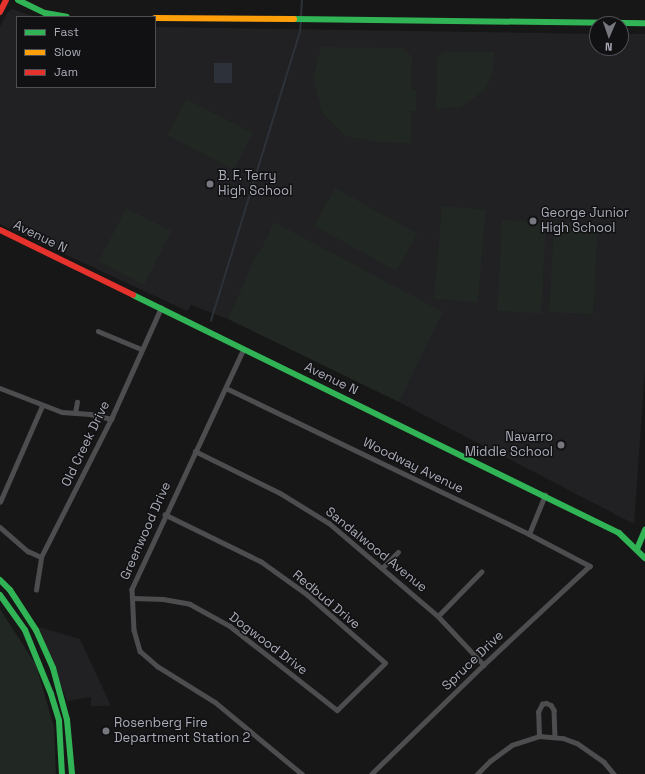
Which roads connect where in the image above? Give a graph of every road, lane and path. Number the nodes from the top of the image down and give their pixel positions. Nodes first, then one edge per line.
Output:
1 (6, 0) edge
2 (18, 0) edge
3 (0, 12) edge
4 (62, 16) edge
5 (156, 18) edge
6 (645, 23) edge
7 (0, 230) edge
8 (161, 308) junction
9 (98, 331) dead end
10 (141, 349) junction
11 (244, 349) junction
12 (0, 388) edge
13 (226, 388) junction
14 (77, 402) dead end
15 (42, 406) junction
16 (76, 413) junction
17 (111, 419) junction
18 (195, 451) junction
19 (545, 496) junction
20 (0, 502) edge
21 (165, 515) junction
22 (0, 527) edge
23 (645, 530) edge
24 (529, 534) junction
25 (637, 549) junction
26 (398, 552) dead end
27 (41, 557) junction
28 (645, 558) edge
29 (590, 566) joint
30 (383, 567) junction
31 (481, 572) dead end
32 (0, 580) edge
33 (36, 590) dead end
34 (0, 594) edge
35 (133, 598) junction
36 (438, 616) junction
37 (484, 665) junction
38 (337, 710) joint
39 (539, 736) junction
40 (555, 737) junction
41 (62, 774) edge
42 (72, 774) edge
43 (302, 774) edge
44 (372, 774) edge
45 (477, 774) edge
46 (614, 774) edge

1 - 3 street
2 - 4 street
5 - 6 street
7 - 8 street, Avenue N
8 - 10 street, Old Creek Drive
8 - 11 street, Avenue N
9 - 10 street
10 - 17 street, Old Creek Drive
11 - 13 street, Greenwood Drive
11 - 19 street, Avenue N
12 - 15 street
13 - 18 street, Greenwood Drive
13 - 24 street, Woodway Avenue
14 - 16 street
15 - 16 street
15 - 20 street
16 - 17 street
17 - 27 street, Old Creek Drive
18 - 21 street, Greenwood Drive
18 - 30 street, Sandalwood Avenue
19 - 24 street
19 - 25 street, Avenue N
21 - 35 street, Greenwood Drive
21 - 38 street, Redbud Drive
22 - 27 street
23 - 25 street
24 - 29 street, Woodway Avenue
25 - 28 street, Avenue N
26 - 30 street
27 - 33 street, Old Creek Drive
29 - 37 street, Spruce Drive
30 - 36 street, Sandalwood Avenue
31 - 36 street
32 - 42 street
34 - 41 street
35 - 38 street, Dogwood Drive
35 - 43 street, Greenwood Drive
36 - 37 street, Sandalwood Avenue
37 - 44 street, Spruce Drive
39 - 40 street
39 - 40 street
39 - 45 street
40 - 46 street

